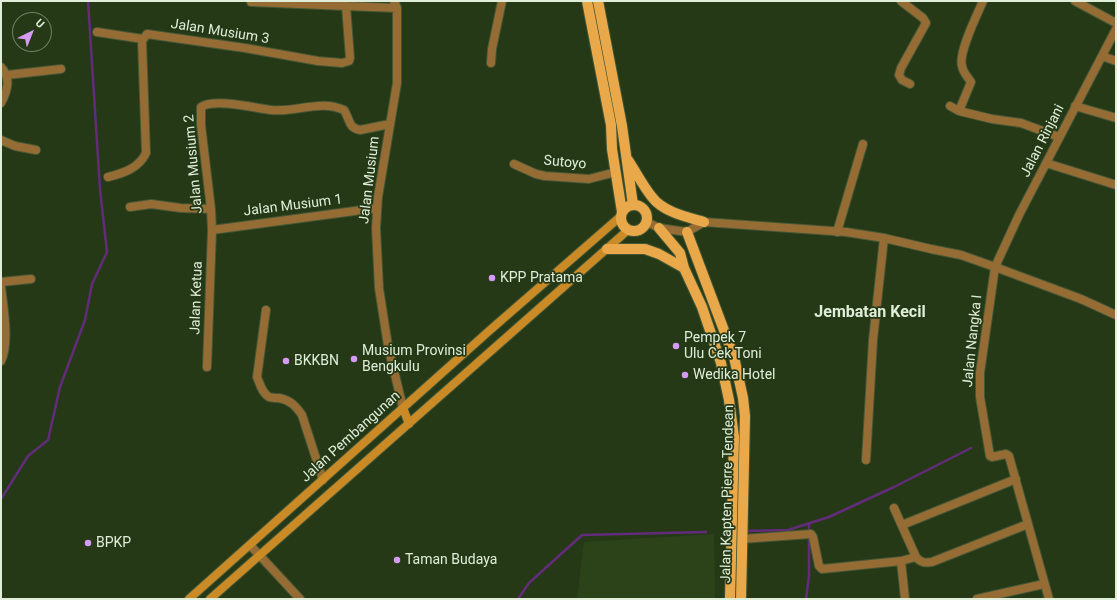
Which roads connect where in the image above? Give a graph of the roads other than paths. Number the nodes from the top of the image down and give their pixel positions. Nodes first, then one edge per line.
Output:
1 (502, 1) edge
2 (588, 1) edge
3 (598, 1) edge
4 (900, 1) edge
5 (983, 1) edge
6 (1075, 1) edge
7 (251, 2) edge
8 (396, 5) edge
9 (346, 6) junction
10 (1116, 23) edge
11 (1116, 29) edge
12 (97, 32) dead end
13 (143, 39) junction
14 (1102, 56) junction
15 (1116, 61) edge
16 (491, 63) dead end
17 (1, 67) edge
18 (61, 69) dead end
19 (7, 75) junction
20 (910, 84) dead end
21 (1, 102) edge
22 (950, 106) dead end
23 (1075, 106) junction
24 (959, 111) junction
25 (1116, 118) edge
26 (390, 124) junction
27 (1059, 137) junction
28 (1, 140) edge
29 (863, 144) dead end
30 (36, 150) dead end
31 (626, 157) junction
32 (1046, 163) junction
33 (514, 164) dead end
34 (616, 172) junction
35 (108, 177) dead end
36 (1116, 185) edge
37 (633, 205) junction
38 (130, 207) dead end
39 (377, 208) junction
40 (211, 209) junction
41 (622, 214) junction
42 (647, 222) junction
43 (704, 222) junction
44 (659, 228) junction
45 (212, 230) junction
46 (628, 230) junction
47 (687, 232) junction
48 (837, 232) junction
49 (884, 238) junction
50 (607, 249) junction
51 (995, 267) junction
52 (684, 268) junction
53 (31, 279) dead end
54 (1, 282) edge
55 (1, 286) edge
56 (266, 310) dead end
57 (1116, 315) edge
58 (1, 361) edge
59 (207, 367) dead end
60 (403, 408) junction
61 (409, 424) junction
62 (866, 460) dead end
63 (1016, 479) junction
64 (323, 480) junction
65 (894, 508) dead end
66 (1028, 524) junction
67 (902, 525) junction
68 (742, 539) junction
69 (250, 545) junction
70 (260, 555) junction
71 (916, 557) junction
72 (901, 561) junction
73 (1044, 584) junction
74 (189, 599) edge
75 (210, 599) edge
76 (300, 599) edge
77 (730, 599) edge
78 (741, 599) edge
79 (905, 599) edge
80 (977, 599) edge
81 (1049, 599) edge

1 - 16 street
2 - 34 main road
3 - 31 main road
4 - 20 street
5 - 24 street
6 - 10 street
7 - 9 street
8 - 9 street
8 - 26 street, Jalan Musium
9 - 13 street, Jalan Musium 3
11 - 14 street, Jalan Rinjani
12 - 13 street
13 - 35 street
14 - 15 street
14 - 23 street, Jalan Rinjani
17 - 19 street
18 - 19 street
19 - 21 street
22 - 24 street
23 - 25 street
23 - 27 street, Jalan Rinjani
24 - 27 street
26 - 39 street, Jalan Musium
26 - 40 street, Jalan Musium 2
27 - 32 street, Jalan Rinjani
28 - 30 street
29 - 48 street
31 - 37 main road
31 - 43 main road
32 - 36 street
32 - 51 street, Jalan Rinjani
33 - 34 street, Sutoyo
34 - 41 main road
37 - 41 main road
37 - 42 main road
38 - 40 street
39 - 45 street, Jalan Musium 1
39 - 60 street, Jalan Musium
40 - 45 street, Jalan Musium 2
41 - 46 main road
41 - 60 main road, Jalan Pembangunan
42 - 44 street
42 - 46 main road
43 - 47 street
43 - 48 street
44 - 47 street
44 - 52 main road, Jalan Kapten Pierre Tendean
45 - 59 street, Jalan Ketua
46 - 50 main road, Jalan Pembangunan
47 - 68 main road, Jalan Kapten Pierre Tendean
48 - 49 street
49 - 51 street
49 - 62 street
50 - 52 main road
50 - 61 main road, Jalan Pembangunan
51 - 57 street
51 - 63 street, Jalan Nangka I
52 - 77 main road, Jalan Kapten Pierre Tendean
53 - 54 street
55 - 58 street
56 - 64 street
60 - 61 main road
60 - 64 main road, Jalan Pembangunan
61 - 70 main road, Jalan Pembangunan
63 - 66 street
63 - 67 street
64 - 69 main road, Jalan Pembangunan
65 - 67 street
66 - 71 street
66 - 73 street
67 - 71 street
68 - 72 street
68 - 78 main road, Jalan Kapten Pierre Tendean
69 - 70 street
69 - 74 main road, Jalan Pembangunan
70 - 75 main road, Jalan Pembangunan
70 - 76 street
71 - 72 street
72 - 79 street
73 - 80 street
73 - 81 street

